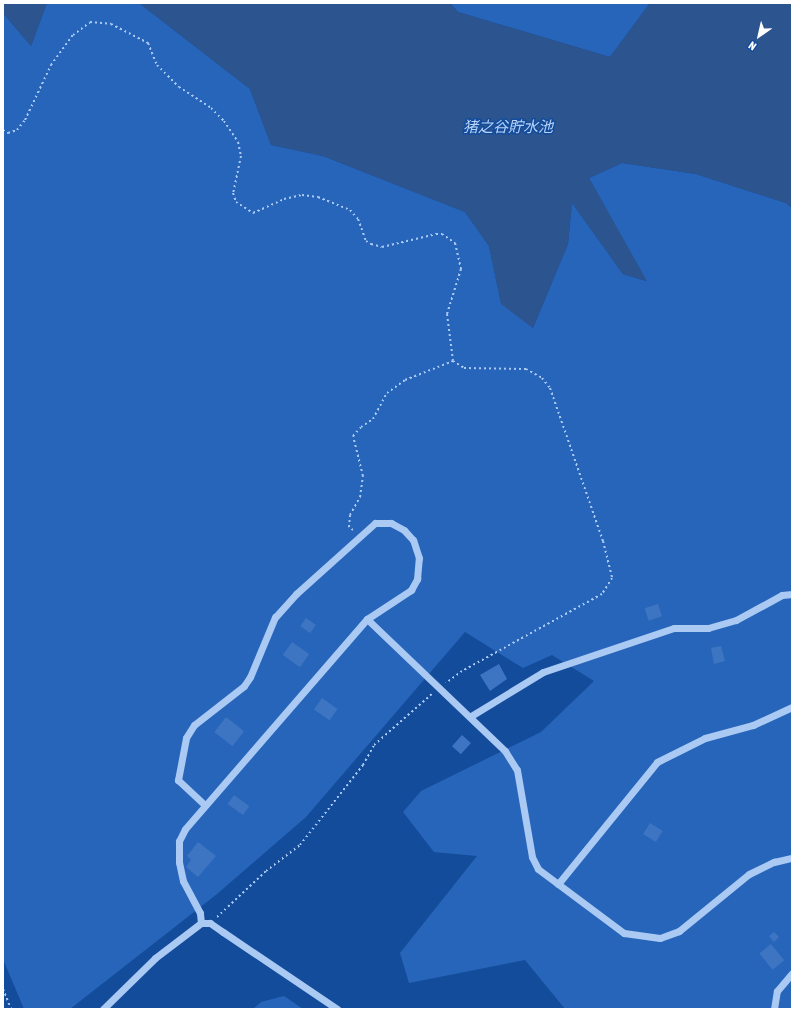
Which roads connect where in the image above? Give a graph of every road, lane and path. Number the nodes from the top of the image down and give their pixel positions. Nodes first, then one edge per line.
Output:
1 (3, 130) edge
2 (453, 361) junction
3 (360, 536) junction
4 (792, 594) edge
5 (367, 619) junction
6 (440, 688) junction
7 (792, 707) edge
8 (471, 716) junction
9 (205, 806) junction
10 (792, 858) edge
11 (558, 884) junction
12 (201, 923) junction
13 (210, 923) junction
14 (792, 973) edge
15 (3, 989) edge
16 (11, 1009) edge
17 (103, 1009) edge
18 (337, 1009) edge
19 (774, 1009) edge

1 - 2 path
2 - 3 path
2 - 6 path
3 - 5 street
3 - 9 street
4 - 8 street
5 - 6 street
5 - 9 street
6 - 8 street
6 - 13 path
7 - 11 street
8 - 11 street
9 - 12 street
10 - 11 street
12 - 13 street
12 - 17 street
13 - 18 street
14 - 19 street
15 - 16 path

